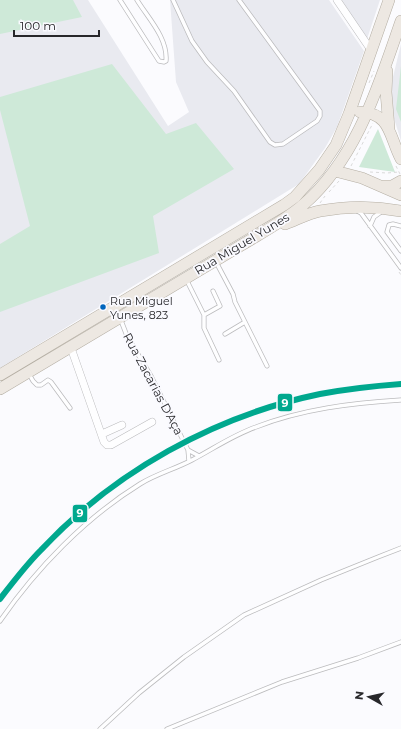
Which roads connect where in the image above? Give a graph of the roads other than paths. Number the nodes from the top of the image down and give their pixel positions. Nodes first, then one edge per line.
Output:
1 (120, 0) edge
2 (137, 0) edge
3 (173, 0) edge
4 (239, 0) edge
5 (336, 0) edge
6 (389, 0) edge
7 (401, 22) edge
8 (371, 50) junction
9 (388, 59) junction
10 (349, 114) junction
11 (371, 116) junction
12 (390, 134) junction
13 (336, 145) junction
14 (398, 162) edge
15 (338, 175) junction
16 (401, 181) edge
17 (383, 186) junction
18 (401, 195) edge
19 (348, 207) junction
20 (387, 208) junction
21 (401, 211) edge
22 (370, 226) junction
23 (401, 226) edge
24 (255, 237) junction
25 (401, 251) edge
26 (215, 261) junction
27 (401, 268) edge
28 (186, 278) junction
29 (213, 291) dead end
30 (129, 298) junction
31 (204, 315) junction
32 (120, 317) junction
33 (93, 319) junction
34 (246, 322) junction
35 (225, 334) dead end
36 (75, 345) junction
37 (219, 360) dead end
38 (268, 366) dead end
39 (28, 373) junction
40 (0, 375) edge
41 (0, 390) edge
42 (401, 400) edge
43 (70, 408) dead end
44 (152, 422) dead end
45 (122, 425) dead end
46 (102, 434) junction
47 (188, 450) junction
48 (199, 456) junction
49 (189, 462) junction
50 (401, 548) edge
51 (0, 621) edge
52 (401, 642) edge
53 (100, 729) edge
54 (167, 729) edge

1 - 2 lane
3 - 4 lane
5 - 8 street
6 - 8 main road, Rua Miguel Yunes
7 - 9 main road, Rua Miguel Yunes
8 - 10 main road, Rua Miguel Yunes
9 - 11 main road, Rua Miguel Yunes
9 - 12 main road
10 - 11 main road
10 - 13 main road, Rua Miguel Yunes
11 - 12 main road
11 - 15 main road, Rua Miguel Yunes
12 - 14 main road
13 - 15 main road
13 - 30 main road, Rua Miguel Yunes
15 - 17 main road
15 - 24 main road, Rua Miguel Yunes
16 - 17 main road
17 - 18 main road
19 - 20 main road
19 - 22 lane
19 - 24 main road
20 - 21 main road
20 - 22 lane
22 - 27 lane
23 - 25 lane
24 - 26 main road, Rua Miguel Yunes
26 - 28 main road, Rua Miguel Yunes
26 - 34 lane
28 - 31 lane
28 - 32 main road, Rua Miguel Yunes
29 - 31 lane
30 - 32 main road
30 - 33 main road, Rua Miguel Yunes
31 - 37 lane
32 - 36 main road, Rua Miguel Yunes
32 - 47 lane, Rua Zacarias D'Aça
33 - 36 main road
33 - 40 main road, Rua Miguel Yunes
34 - 35 lane
34 - 38 lane
36 - 39 main road, Rua Miguel Yunes
36 - 46 street
39 - 41 main road, Rua Miguel Yunes
39 - 43 lane
42 - 48 lane
44 - 46 street
45 - 46 street
47 - 48 lane
47 - 49 lane
48 - 49 lane
49 - 51 lane
50 - 53 lane
52 - 54 lane

